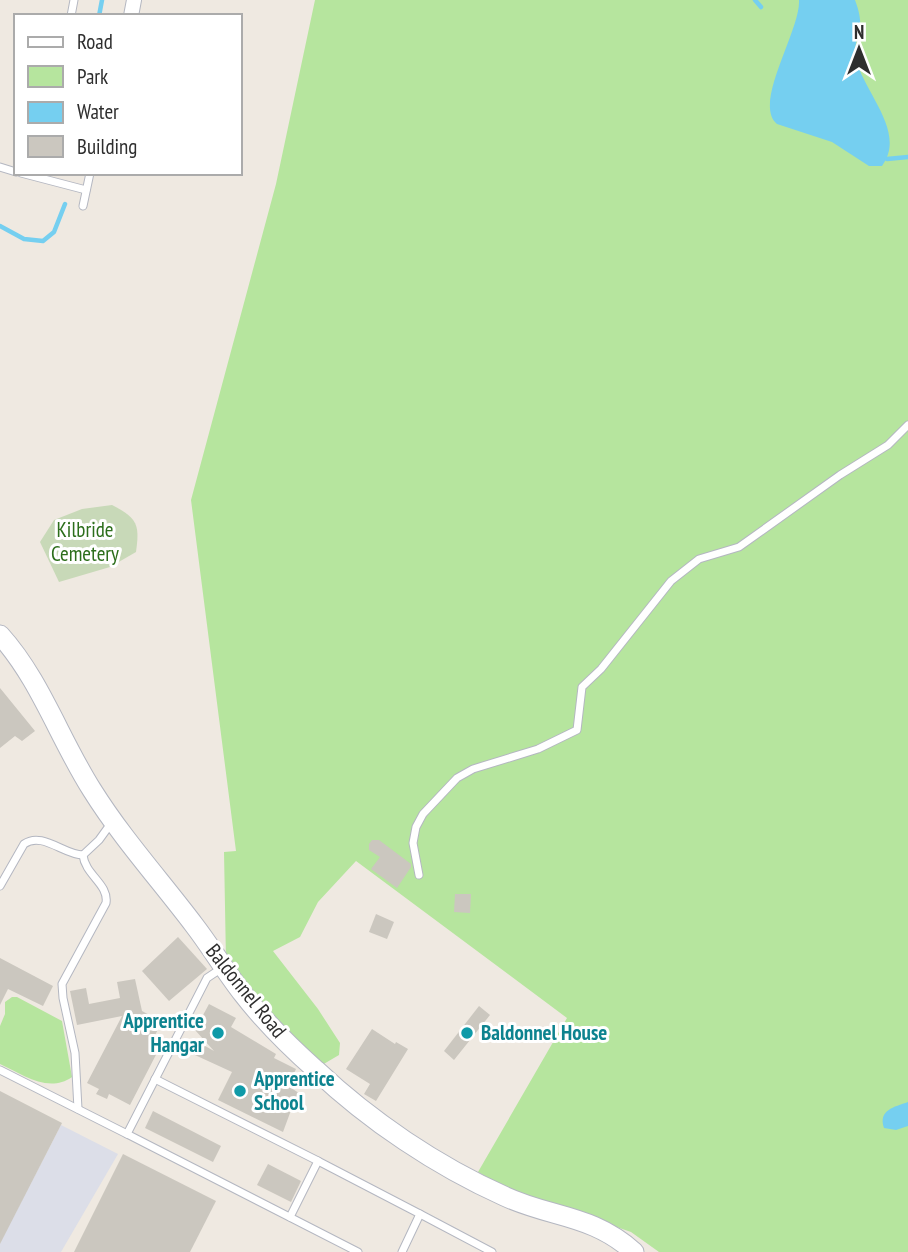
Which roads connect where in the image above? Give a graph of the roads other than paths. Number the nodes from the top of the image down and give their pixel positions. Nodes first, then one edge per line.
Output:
1 (29, 175) edge
2 (90, 175) edge
3 (86, 190) junction
4 (83, 206) dead end
5 (908, 425) edge
6 (0, 635) edge
7 (113, 821) junction
8 (83, 855) junction
9 (419, 874) dead end
10 (0, 887) edge
11 (223, 967) junction
12 (0, 1070) edge
13 (155, 1079) junction
14 (78, 1109) junction
15 (127, 1134) junction
16 (318, 1161) junction
17 (420, 1214) junction
18 (289, 1217) junction
19 (358, 1252) edge
20 (402, 1252) edge
21 (492, 1252) edge
22 (634, 1252) edge

1 - 3 lane
2 - 3 lane
3 - 4 lane
5 - 9 lane
6 - 7 street, Baldonnel Road
7 - 8 lane
7 - 11 street, Baldonnel Road
8 - 10 lane
8 - 14 lane
11 - 13 lane
11 - 22 street, Baldonnel Road
12 - 14 lane
13 - 15 lane
13 - 16 lane
14 - 15 lane
15 - 18 lane
16 - 17 lane
16 - 18 lane
17 - 20 lane
17 - 21 lane
18 - 19 lane

